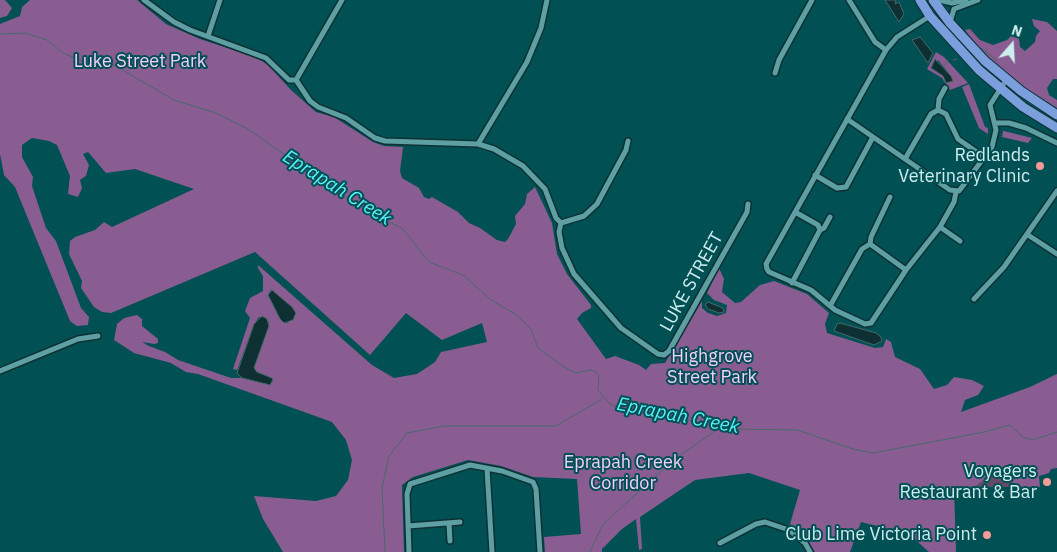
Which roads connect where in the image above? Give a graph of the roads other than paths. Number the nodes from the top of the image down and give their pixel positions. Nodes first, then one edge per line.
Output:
1 (144, 0) edge
2 (220, 0) edge
3 (342, 0) edge
4 (547, 0) edge
5 (812, 0) edge
6 (849, 0) edge
7 (920, 0) edge
8 (933, 0) edge
9 (939, 0) edge
10 (966, 0) edge
11 (978, 0) edge
12 (930, 16) junction
13 (950, 23) junction
14 (208, 36) junction
15 (886, 50) junction
16 (775, 73) dead end
17 (296, 80) junction
18 (1006, 80) junction
19 (945, 88) dead end
20 (1000, 89) junction
21 (938, 110) junction
22 (1057, 115) edge
23 (847, 120) junction
24 (995, 123) junction
25 (1057, 128) edge
26 (873, 137) junction
27 (628, 141) dead end
28 (1057, 143) edge
29 (478, 144) junction
30 (984, 157) junction
31 (905, 159) junction
32 (815, 176) junction
33 (1057, 191) edge
34 (956, 192) junction
35 (890, 197) dead end
36 (748, 204) dead end
37 (795, 212) junction
38 (830, 217) dead end
39 (561, 223) junction
40 (940, 227) junction
41 (820, 230) junction
42 (1028, 234) junction
43 (960, 241) dead end
44 (870, 244) junction
45 (1057, 254) edge
46 (906, 270) junction
47 (792, 283) junction
48 (974, 299) dead end
49 (830, 306) junction
50 (98, 336) dead end
51 (0, 371) edge
52 (487, 469) junction
53 (460, 522) dead end
54 (449, 523) junction
55 (408, 526) junction
56 (450, 541) dead end
57 (720, 543) dead end
58 (409, 552) edge
59 (492, 552) edge
60 (540, 552) edge
61 (810, 552) edge

1 - 14 street, LUKE STREET
2 - 14 street
3 - 17 street
4 - 29 street
5 - 16 street
6 - 15 street
7 - 12 highway
8 - 13 highway
9 - 10 street
11 - 13 street
12 - 15 street
12 - 20 highway
13 - 18 highway
14 - 17 street, LUKE STREET
15 - 23 street
17 - 29 street, LUKE STREET
18 - 20 street
18 - 22 highway
19 - 21 street
20 - 24 street
20 - 25 highway
21 - 30 street
21 - 31 street
23 - 26 street
23 - 32 street
24 - 28 street
24 - 30 street
26 - 31 street
26 - 32 street
27 - 39 street
29 - 39 street, LUKE STREET
30 - 34 street
31 - 34 street
32 - 37 street
33 - 42 street
34 - 40 street
35 - 44 street
36 - 39 street, LUKE STREET
37 - 41 street
37 - 47 street
38 - 41 street
40 - 43 street
40 - 46 street
41 - 47 street
42 - 45 street
42 - 48 street
44 - 46 street
44 - 49 street
46 - 49 street
47 - 49 street
50 - 51 street
52 - 55 street
52 - 59 street
52 - 60 street
53 - 54 street
54 - 55 street
54 - 56 street
55 - 58 street
57 - 61 street

